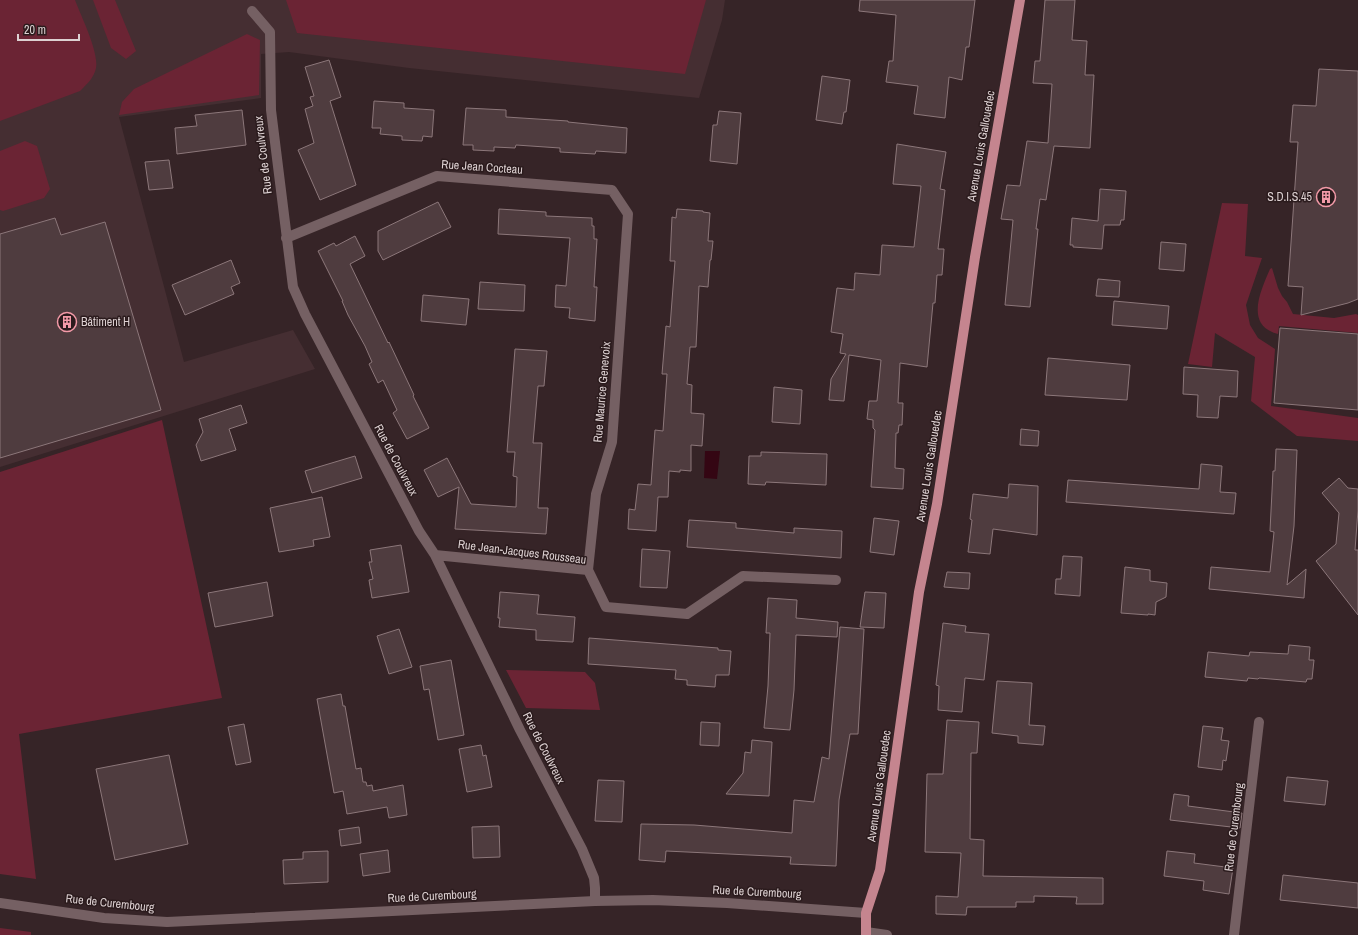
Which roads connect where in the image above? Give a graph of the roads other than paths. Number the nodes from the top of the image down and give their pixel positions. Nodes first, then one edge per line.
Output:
1 (1020, 0) edge
2 (252, 11) dead end
3 (628, 214) joint
4 (286, 238) junction
5 (435, 555) junction
6 (588, 570) junction
7 (836, 580) dead end
8 (1259, 722) dead end
9 (595, 901) junction
10 (0, 903) edge
11 (866, 913) junction
12 (866, 933) edge
13 (887, 935) edge
14 (1234, 935) edge

1 - 11 main road, Avenue Louis Gallouedec
2 - 4 street, Rue de Coulvreux
3 - 4 street, Rue Jean Cocteau
3 - 6 street, Rue Maurice Genevoix
4 - 5 street, Rue de Coulvreux
5 - 6 street, Rue Jean-Jacques Rousseau
5 - 9 street, Rue de Coulvreux
6 - 7 street, Rue Jean-Jacques Rousseau
8 - 14 street, Rue de Curembourg
9 - 10 street, Rue de Curembourg
9 - 11 street, Rue de Curembourg
11 - 12 main road, Avenue Louis Gallouedec
12 - 13 street

